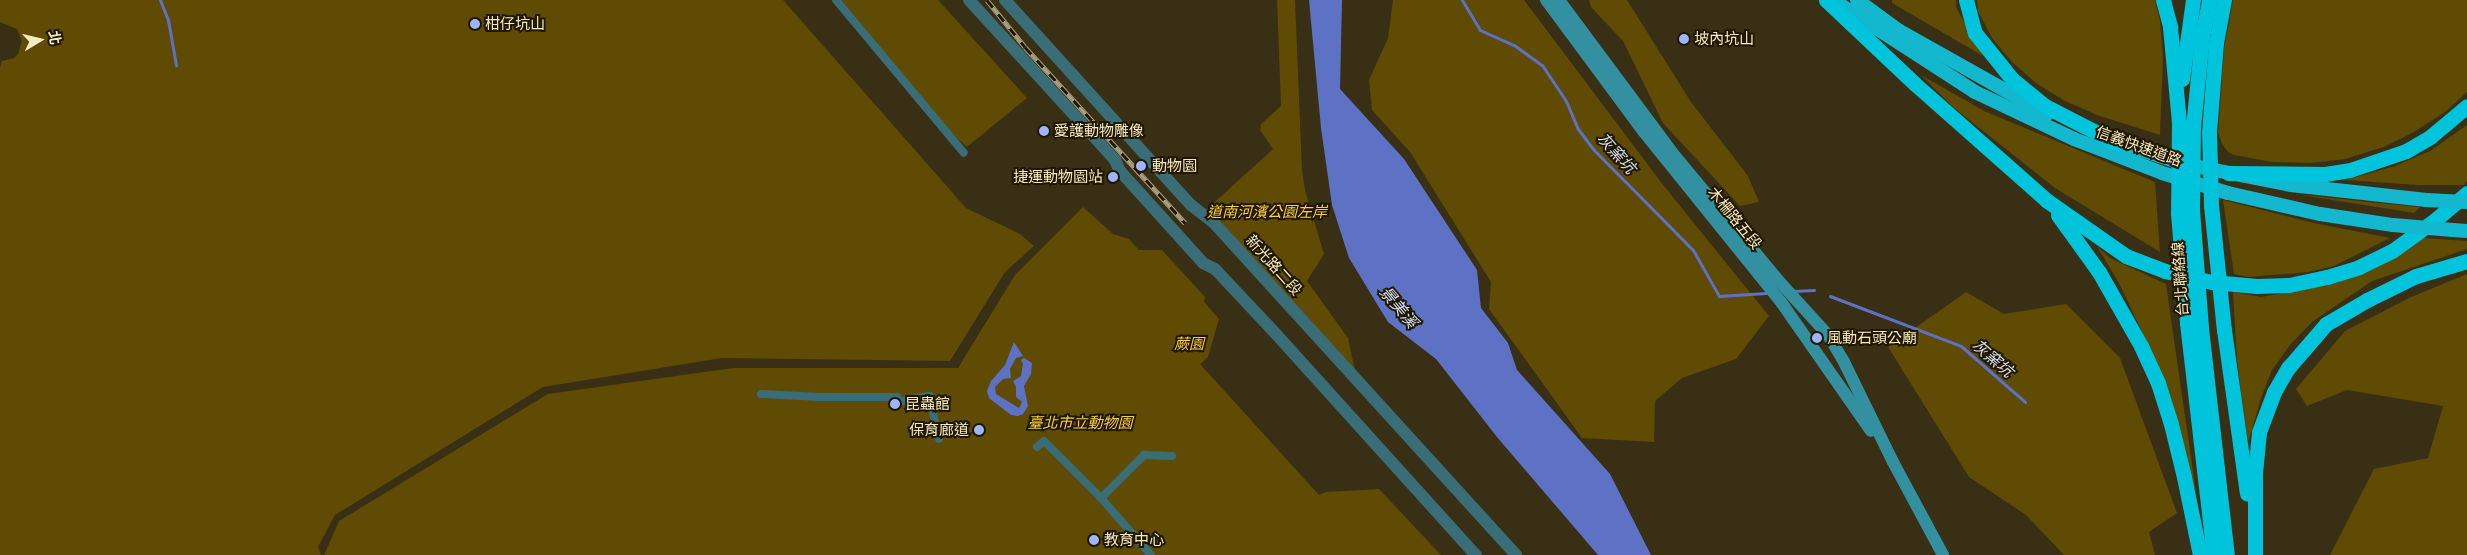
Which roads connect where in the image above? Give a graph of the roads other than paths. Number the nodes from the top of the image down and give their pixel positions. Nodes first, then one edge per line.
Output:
1 (836, 0) edge
2 (970, 0) edge
3 (1005, 0) edge
4 (1546, 0) edge
5 (1559, 0) edge
6 (1826, 0) edge
7 (1833, 0) edge
8 (1857, 0) edge
9 (1966, 0) edge
10 (2163, 0) edge
11 (2193, 0) edge
12 (2209, 0) edge
13 (2224, 0) edge
14 (2467, 106) edge
15 (2186, 125) junction
16 (2119, 144) junction
17 (964, 153) dead end
18 (2228, 173) junction
19 (2467, 192) edge
20 (2046, 200) junction
21 (2467, 202) edge
22 (2460, 230) edge
23 (2467, 261) edge
24 (1797, 301) junction
25 (1786, 310) junction
26 (2194, 326) junction
27 (1844, 362) junction
28 (1825, 366) junction
29 (761, 394) dead end
30 (939, 438) dead end
31 (1036, 448) dead end
32 (1172, 456) dead end
33 (1893, 462) junction
34 (1101, 498) junction
35 (2255, 551) edge
36 (1151, 555) edge
37 (1476, 555) edge
38 (1516, 555) edge
39 (1943, 555) edge
40 (2200, 555) edge
41 (2214, 555) edge
42 (2227, 555) edge

1 - 17 street
2 - 37 street
3 - 38 street, 新光路二段
4 - 25 main road, 木柵路五段
5 - 24 main road, 木柵路五段
6 - 20 highway
7 - 22 highway, 信義快速道路, bridge
8 - 16 highway, 信義快速道路
9 - 16 highway
10 - 15 highway
11 - 15 highway, 台北聯絡線
12 - 15 highway, 台北聯絡線
13 - 35 highway, bridge
14 - 18 highway
15 - 26 highway, 台北聯絡線, bridge
16 - 18 highway, 信義快速道路
18 - 21 highway, 信義快速道路, bridge
19 - 20 highway
20 - 40 highway
23 - 35 highway
24 - 25 street
24 - 27 main road, 木柵路五段
25 - 28 main road, 木柵路五段
26 - 41 highway, 台北聯絡線
26 - 42 highway, 台北聯絡線
27 - 28 main road
27 - 33 main road, 木柵路五段
28 - 33 main road, 木柵路五段
29 - 30 street
31 - 34 street
32 - 34 street
33 - 39 main road, 木柵路五段
34 - 36 street

